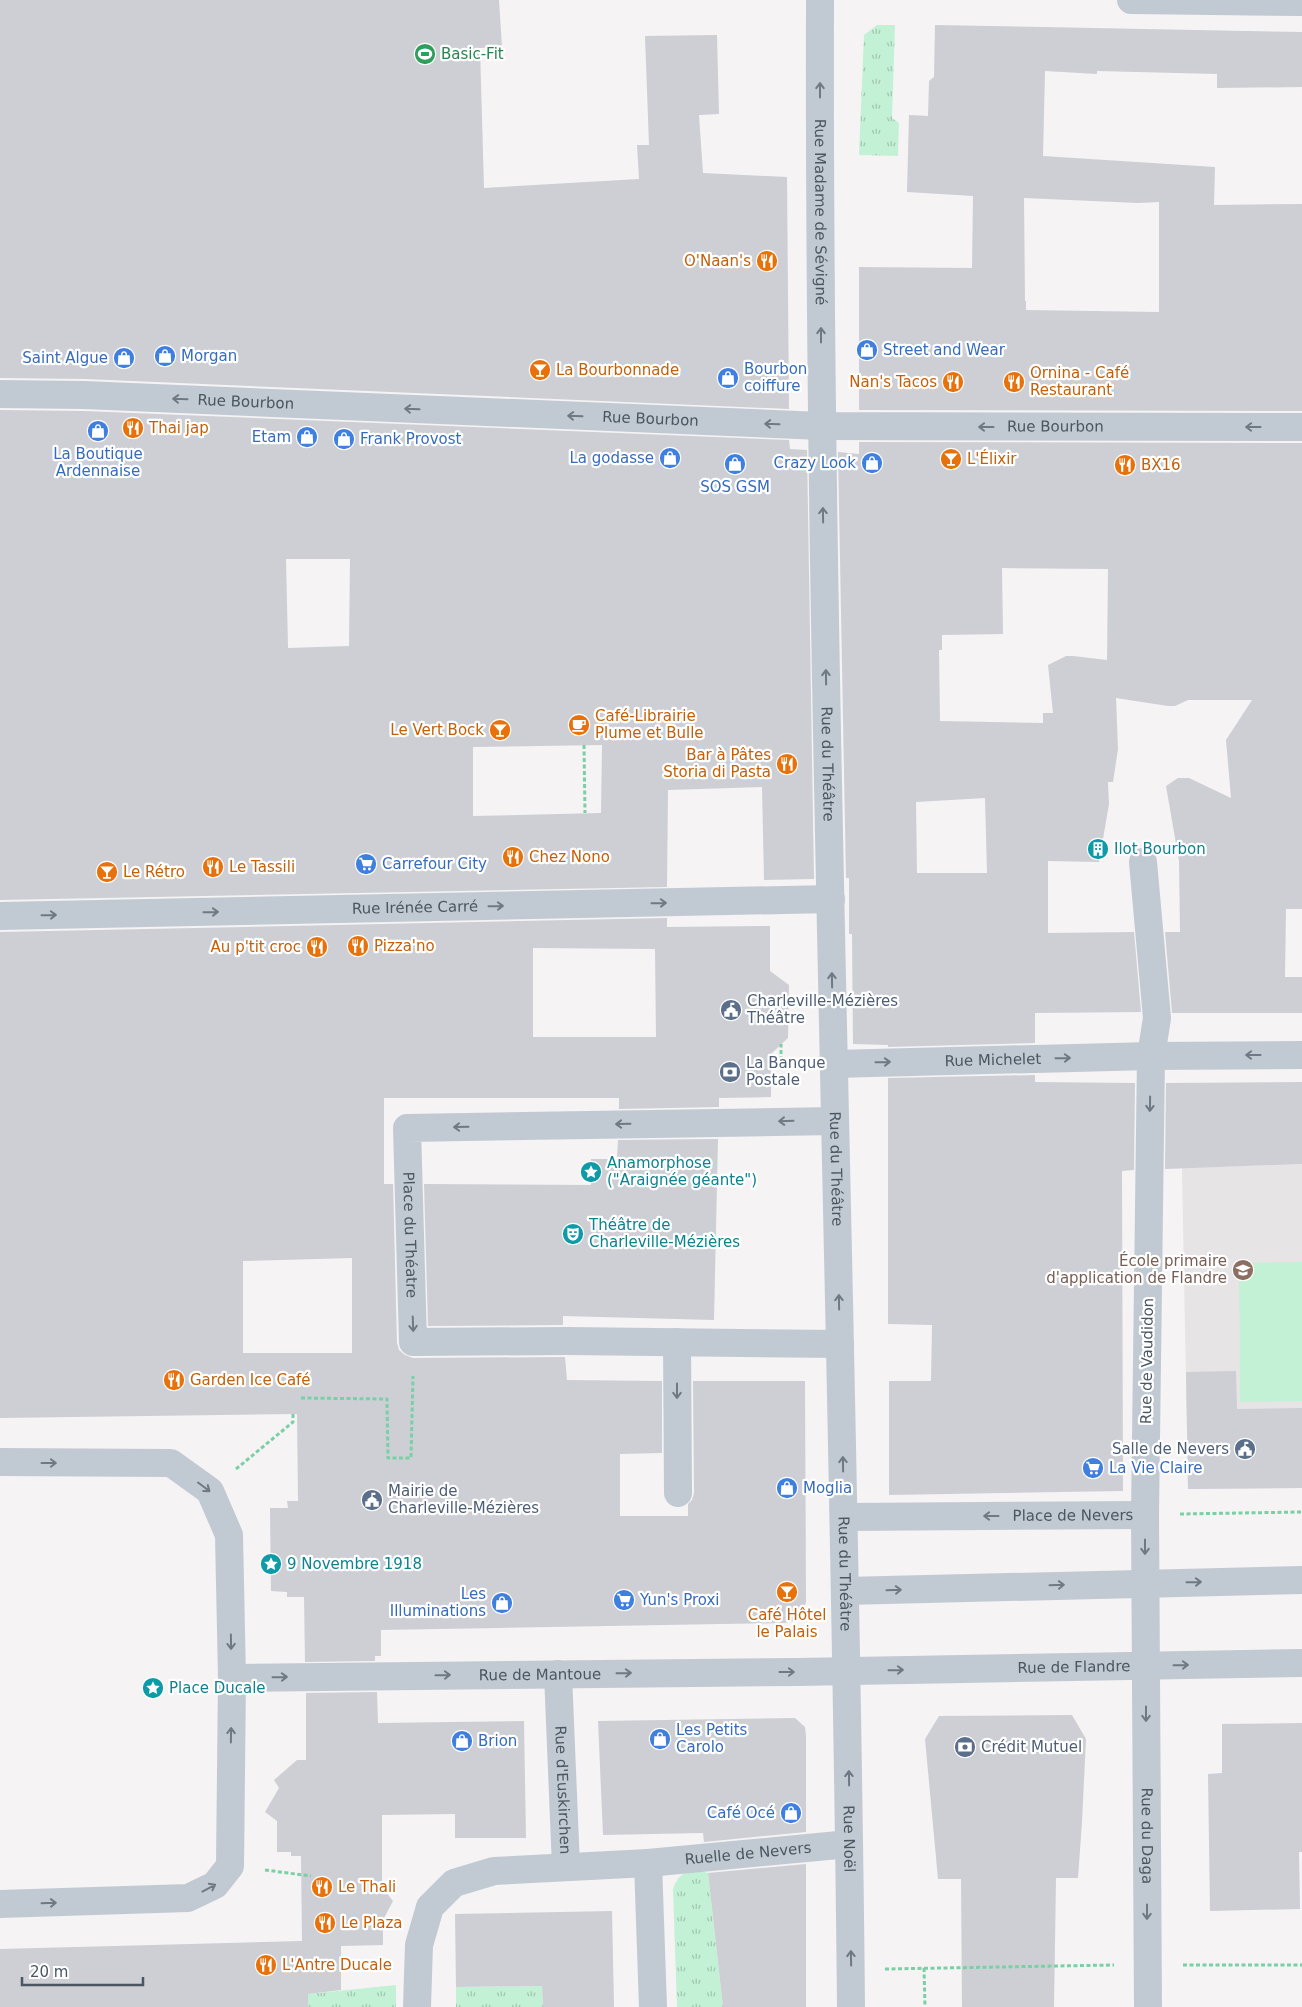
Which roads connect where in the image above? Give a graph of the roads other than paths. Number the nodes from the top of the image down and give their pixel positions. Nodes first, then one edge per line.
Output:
1 (820, 0) edge
2 (1131, 0) edge
3 (1302, 2) edge
4 (0, 394) edge
5 (821, 426) junction
6 (1302, 427) edge
7 (1143, 862) dead end
8 (831, 899) junction
9 (0, 916) edge
10 (1302, 1055) edge
11 (1151, 1056) junction
12 (834, 1064) junction
13 (834, 1121) junction
14 (677, 1342) junction
15 (840, 1344) junction
16 (0, 1462) edge
17 (678, 1493) dead end
18 (1145, 1515) junction
19 (844, 1518) junction
20 (1302, 1580) edge
21 (1145, 1583) junction
22 (846, 1591) junction
23 (1302, 1663) edge
24 (1146, 1666) junction
25 (847, 1670) junction
26 (558, 1674) junction
27 (232, 1678) junction
28 (849, 1844) junction
29 (648, 1863) junction
30 (566, 1867) junction
31 (0, 1904) edge
32 (417, 2007) edge
33 (653, 2007) edge
34 (851, 2007) edge
35 (1148, 2007) edge

5 -> 1 street, Rue Madame de Sévigné
2 - 3 street
5 -> 4 street, Rue Bourbon
6 -> 5 street, Rue Bourbon
8 -> 5 street, Rue du Théâtre
7 - 11 street
9 -> 8 street, Rue Irénée Carré
12 -> 8 street, Rue du Théâtre
10 -> 11 street, Rue Michelet
12 -> 11 street, Rue Michelet
11 -> 18 street, Rue de Vaudidon
12 - 13 street, Rue du Théâtre
13 -> 14 street, Place du Théatre
15 -> 13 street, Rue du Théâtre
14 - 15 street, Place du Théatre
14 -> 17 street
19 -> 15 street, Rue du Théâtre
16 -> 27 street
18 -> 19 street, Place de Nevers
18 -> 21 street, Rue de Vaudidon
19 - 22 street, Rue du Théâtre
21 -> 20 street
22 -> 21 street
21 - 24 street, Rue de Vaudidon
22 - 25 street, Rue du Théâtre
24 -> 23 street, Rue de Flandre
25 -> 24 street, Rue de Flandre
24 -> 35 street, Rue du Daga
26 -> 25 street, Rue de Mantoue
28 -> 25 street, Rue Noël
27 -> 26 street, Rue de Mantoue
26 - 30 street, Rue d'Euskirchen
31 -> 27 street
28 - 29 street, Ruelle de Nevers
34 -> 28 street, Rue Noël
29 - 30 street, Ruelle de Nevers
29 - 33 street
30 - 32 street, Rue d'Euskirchen

